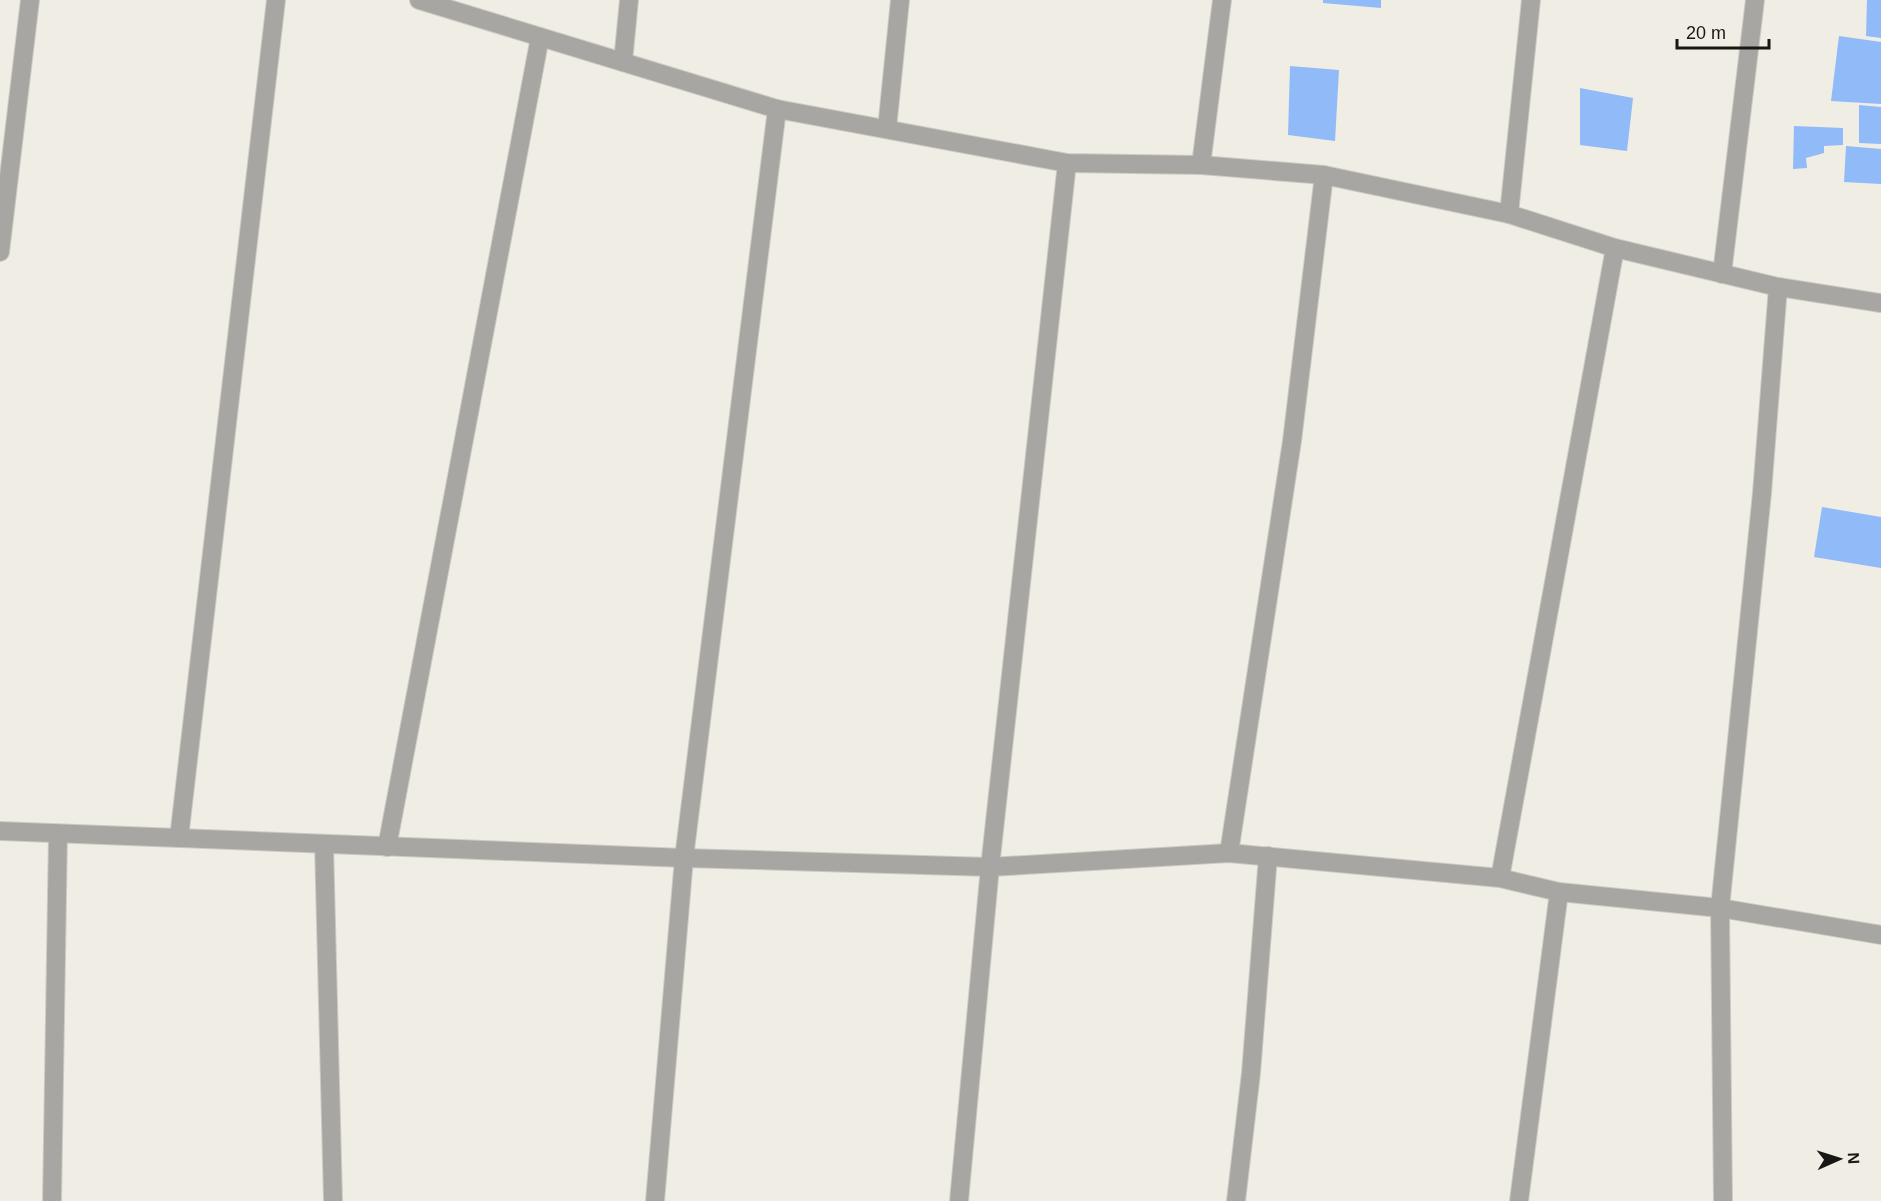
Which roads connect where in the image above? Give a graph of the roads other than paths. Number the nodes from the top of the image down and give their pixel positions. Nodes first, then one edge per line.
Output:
1 (30, 0) edge
2 (276, 0) edge
3 (419, 0) edge
4 (629, 0) edge
5 (900, 0) edge
6 (1222, 0) edge
7 (1531, 0) edge
8 (1755, 0) edge
9 (540, 37) junction
10 (623, 62) junction
11 (777, 108) junction
12 (887, 129) junction
13 (1067, 162) junction
14 (1201, 165) junction
15 (1324, 175) junction
16 (1509, 214) junction
17 (1615, 248) junction
18 (0, 252) edge
19 (1722, 274) junction
20 (1779, 287) junction
21 (1881, 303) edge
22 (0, 831) edge
23 (58, 834) junction
24 (179, 838) junction
25 (324, 844) junction
26 (387, 847) junction
27 (1229, 853) junction
28 (1268, 856) junction
29 (684, 858) junction
30 (990, 867) junction
31 (1500, 878) junction
32 (1559, 892) junction
33 (1720, 908) junction
34 (1881, 934) edge
35 (52, 1201) edge
36 (333, 1201) edge
37 (655, 1201) edge
38 (959, 1201) edge
39 (1236, 1201) edge
40 (1519, 1201) edge
41 (1723, 1201) edge

1 - 18 street
2 - 24 street
3 - 9 street
4 - 10 street
5 - 12 street
6 - 14 street
7 - 16 street
8 - 19 street
9 - 10 street
9 - 26 street
10 - 11 street
11 - 12 street
11 - 29 street
12 - 13 street
13 - 14 street
13 - 30 street
14 - 15 street
15 - 16 street
15 - 27 street
16 - 17 street
17 - 19 street
17 - 31 street
19 - 20 street
20 - 21 street
20 - 33 street
22 - 23 street
23 - 24 street
23 - 35 street
24 - 25 street
25 - 26 street
25 - 36 street
26 - 29 street
27 - 28 street
27 - 30 street
28 - 31 street
28 - 39 street
29 - 30 street
29 - 37 street
30 - 38 street
31 - 32 street
32 - 33 street
32 - 40 street
33 - 34 street
33 - 41 street

